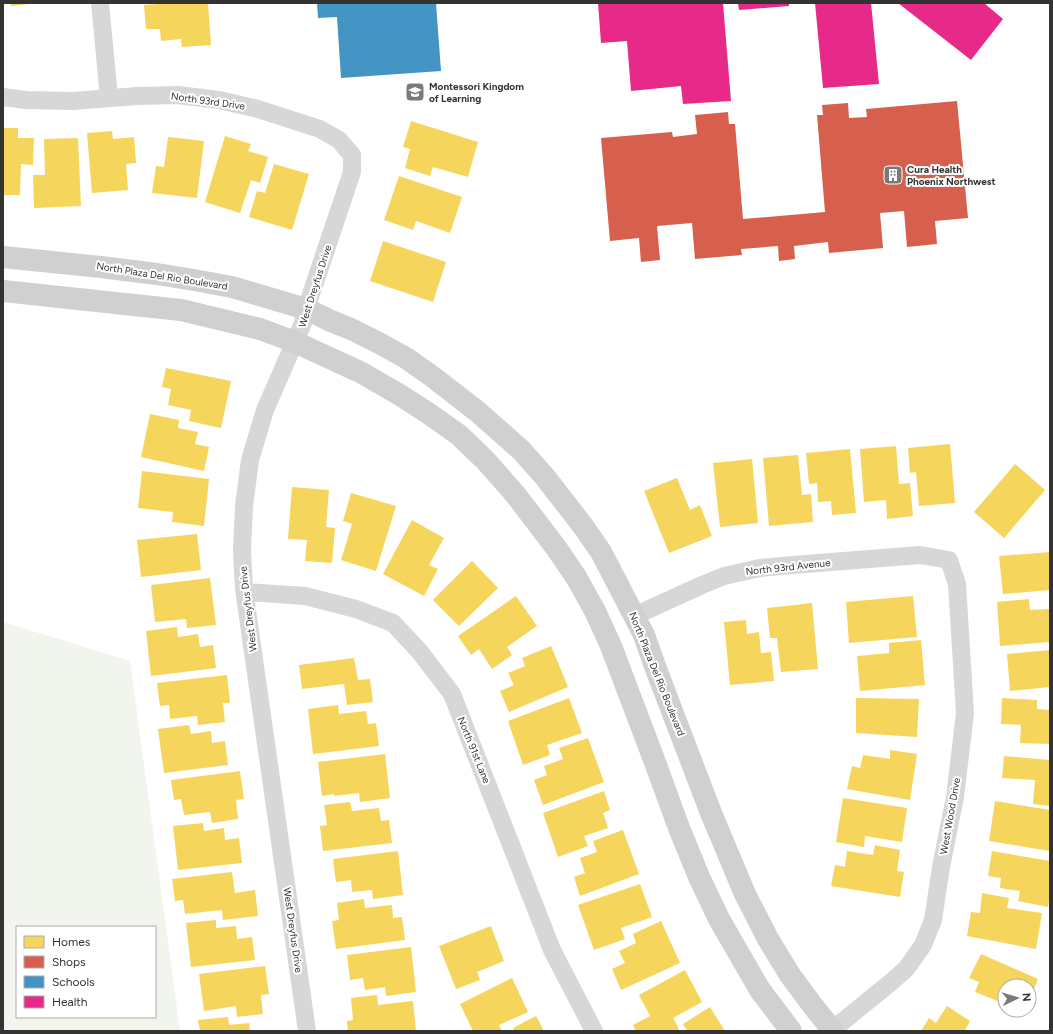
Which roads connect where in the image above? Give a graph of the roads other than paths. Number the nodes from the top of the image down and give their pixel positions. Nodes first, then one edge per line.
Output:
1 (100, 3) edge
2 (3, 98) edge
3 (109, 98) junction
4 (352, 154) joint
5 (3, 257) edge
6 (3, 291) edge
7 (306, 310) junction
8 (295, 342) junction
9 (521, 450) junction
10 (497, 474) junction
11 (949, 560) joint
12 (245, 592) junction
13 (634, 616) junction
14 (307, 1031) edge
15 (594, 1031) edge
16 (791, 1031) edge
17 (832, 1031) edge

1 - 3 street
2 - 3 street, North 93rd Drive
3 - 4 street, North 93rd Drive
4 - 7 street, West Dreyfus Drive
5 - 7 street, North Plaza Del Rio Boulevard
6 - 8 street
7 - 8 street, West Dreyfus Drive
7 - 9 street, North Plaza Del Rio Boulevard
8 - 10 street
8 - 12 street, West Dreyfus Drive
9 - 10 street
9 - 13 street, North Plaza Del Rio Boulevard
10 - 16 street
11 - 13 street, North 93rd Avenue
11 - 17 street, West Wood Drive
12 - 14 street, West Dreyfus Drive
12 - 15 street, North 91st Lane
13 - 17 street, North Plaza Del Rio Boulevard

